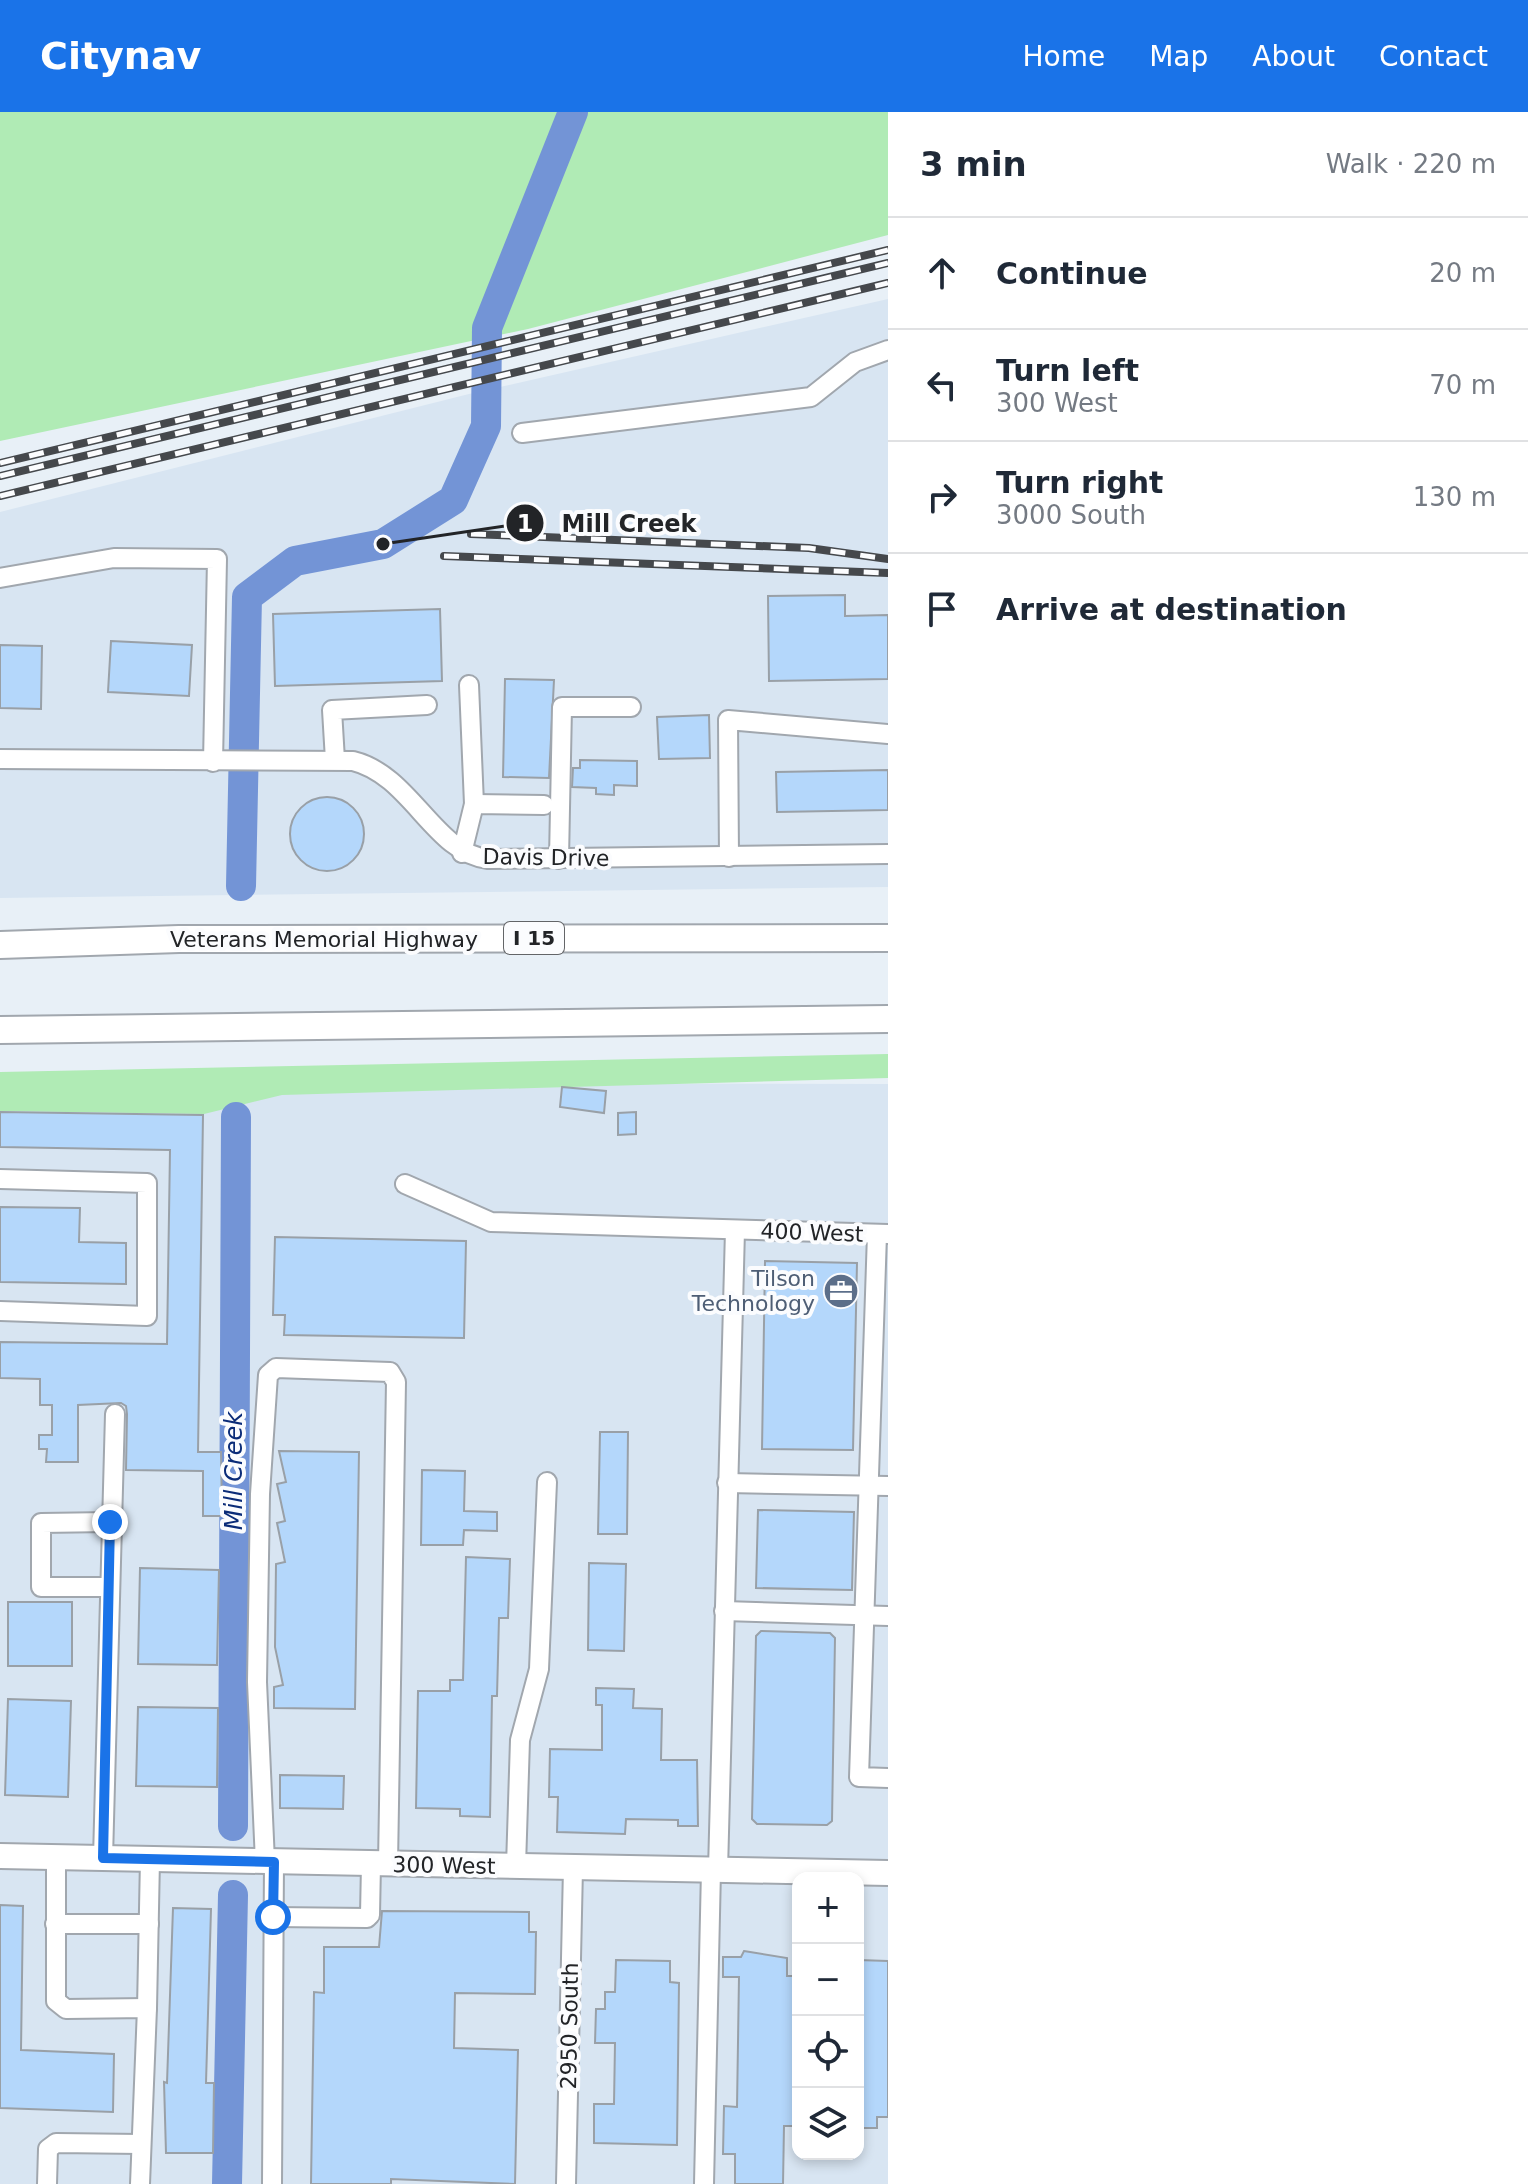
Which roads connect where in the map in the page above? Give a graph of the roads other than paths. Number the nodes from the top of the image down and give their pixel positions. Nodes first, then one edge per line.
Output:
1 (888, 350) edge
2 (522, 433) dead end
3 (0, 578) edge
4 (469, 685) dead end
5 (427, 705) dead end
6 (631, 707) dead end
7 (888, 734) edge
8 (0, 759) edge
9 (335, 760) junction
10 (220, 762) junction
11 (474, 804) junction
12 (544, 805) dead end
13 (462, 853) junction
14 (888, 854) edge
15 (729, 857) junction
16 (559, 859) junction
17 (0, 937) edge
18 (888, 938) edge
19 (179, 939) junction
20 (0, 945) edge
21 (888, 1019) edge
22 (0, 1030) edge
23 (185, 1030) junction
24 (0, 1045) edge
25 (0, 1179) edge
26 (405, 1184) dead end
27 (735, 1230) junction
28 (882, 1234) edge
29 (0, 1311) edge
30 (115, 1414) dead end
31 (547, 1482) dead end
32 (727, 1483) junction
33 (869, 1486) junction
34 (888, 1486) edge
35 (110, 1522) junction
36 (108, 1587) junction
37 (724, 1611) junction
38 (866, 1615) junction
39 (888, 1616) edge
40 (888, 1778) edge
41 (0, 1856) edge
42 (56, 1857) junction
43 (103, 1858) junction
44 (150, 1859) junction
45 (269, 1862) junction
46 (380, 1864) junction
47 (516, 1866) junction
48 (573, 1868) junction
49 (715, 1870) junction
50 (888, 1873) edge
51 (273, 1917) junction
52 (55, 1924) junction
53 (149, 1924) junction
54 (147, 2008) junction
55 (141, 2144) junction
56 (47, 2184) edge
57 (140, 2184) edge
58 (272, 2184) edge
59 (566, 2184) edge
60 (704, 2184) edge

1 - 2 street
3 - 10 street
4 - 11 street
5 - 9 street
6 - 16 street
7 - 15 street
8 - 10 street, Davis Drive
9 - 10 street, Davis Drive
9 - 13 street, Davis Drive
11 - 12 street
11 - 13 street
13 - 16 street, Davis Drive
14 - 15 street, Davis Drive
15 - 16 street, Davis Drive
17 - 19 highway
18 - 19 highway, Veterans Memorial Highway / I 15
19 - 20 highway, Veterans Memorial Highway / I 15
21 - 23 highway
22 - 23 highway
23 - 24 highway
25 - 29 street
26 - 27 street, 400 West
27 - 28 street, 400 West
27 - 32 street
28 - 33 street
30 - 35 street
31 - 47 street
32 - 33 street
32 - 37 street
33 - 34 street
33 - 38 street
35 - 36 street
35 - 36 street
36 - 43 street
37 - 38 street
37 - 49 street
38 - 39 street
38 - 40 street
41 - 42 main road, 300 West
42 - 43 main road, 300 West
42 - 52 street
43 - 44 main road, 300 West
44 - 45 main road, 300 West
44 - 53 street
45 - 46 main road, 300 West
45 - 46 street
45 - 51 street
46 - 47 main road, 300 West
46 - 51 street
47 - 48 main road, 300 West
48 - 49 main road, 300 West
48 - 59 street, 2950 South
49 - 50 main road, 300 West
49 - 60 street
51 - 58 street
52 - 53 street
52 - 54 street
53 - 54 street
54 - 55 street
55 - 56 street
55 - 57 street

